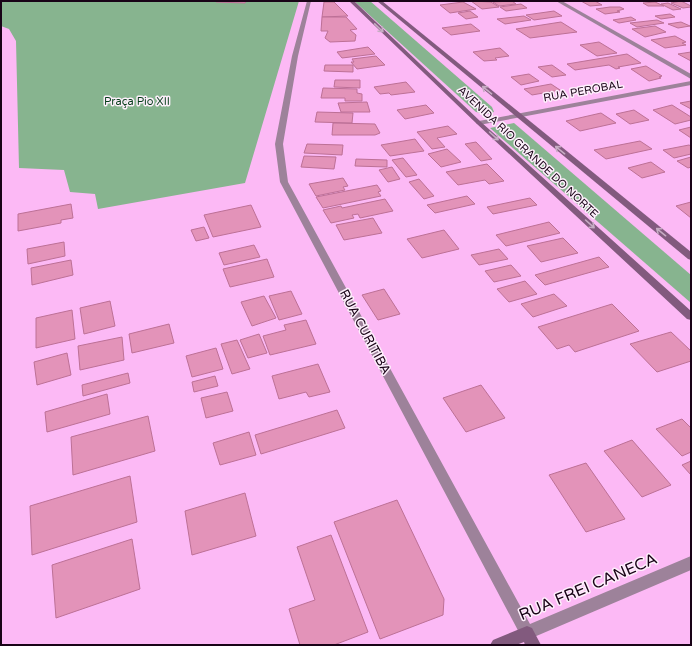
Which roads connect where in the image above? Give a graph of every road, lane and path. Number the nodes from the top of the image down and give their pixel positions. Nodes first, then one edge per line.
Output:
1 (309, 1) edge
2 (351, 1) edge
3 (379, 1) edge
4 (558, 1) edge
5 (691, 78) edge
6 (691, 83) edge
7 (517, 115) junction
8 (479, 123) junction
9 (691, 257) edge
10 (691, 317) edge
11 (691, 563) edge
12 (530, 639) edge
13 (498, 645) edge

1 - 12 street, RUA CURITIBA
2 -> 8 main road, AVENIDA RIO GRANDE DO NORTE
7 -> 3 main road, AVENIDA RIO GRANDE DO NORTE
4 - 5 street
6 - 7 street, RUA PEROBAL
7 - 8 street, RUA PEROBAL
9 -> 7 main road, AVENIDA RIO GRANDE DO NORTE
8 -> 10 main road, AVENIDA RIO GRANDE DO NORTE
11 - 12 street, RUA FREI CANECA
12 - 13 main road, RUA FREI CANECA

